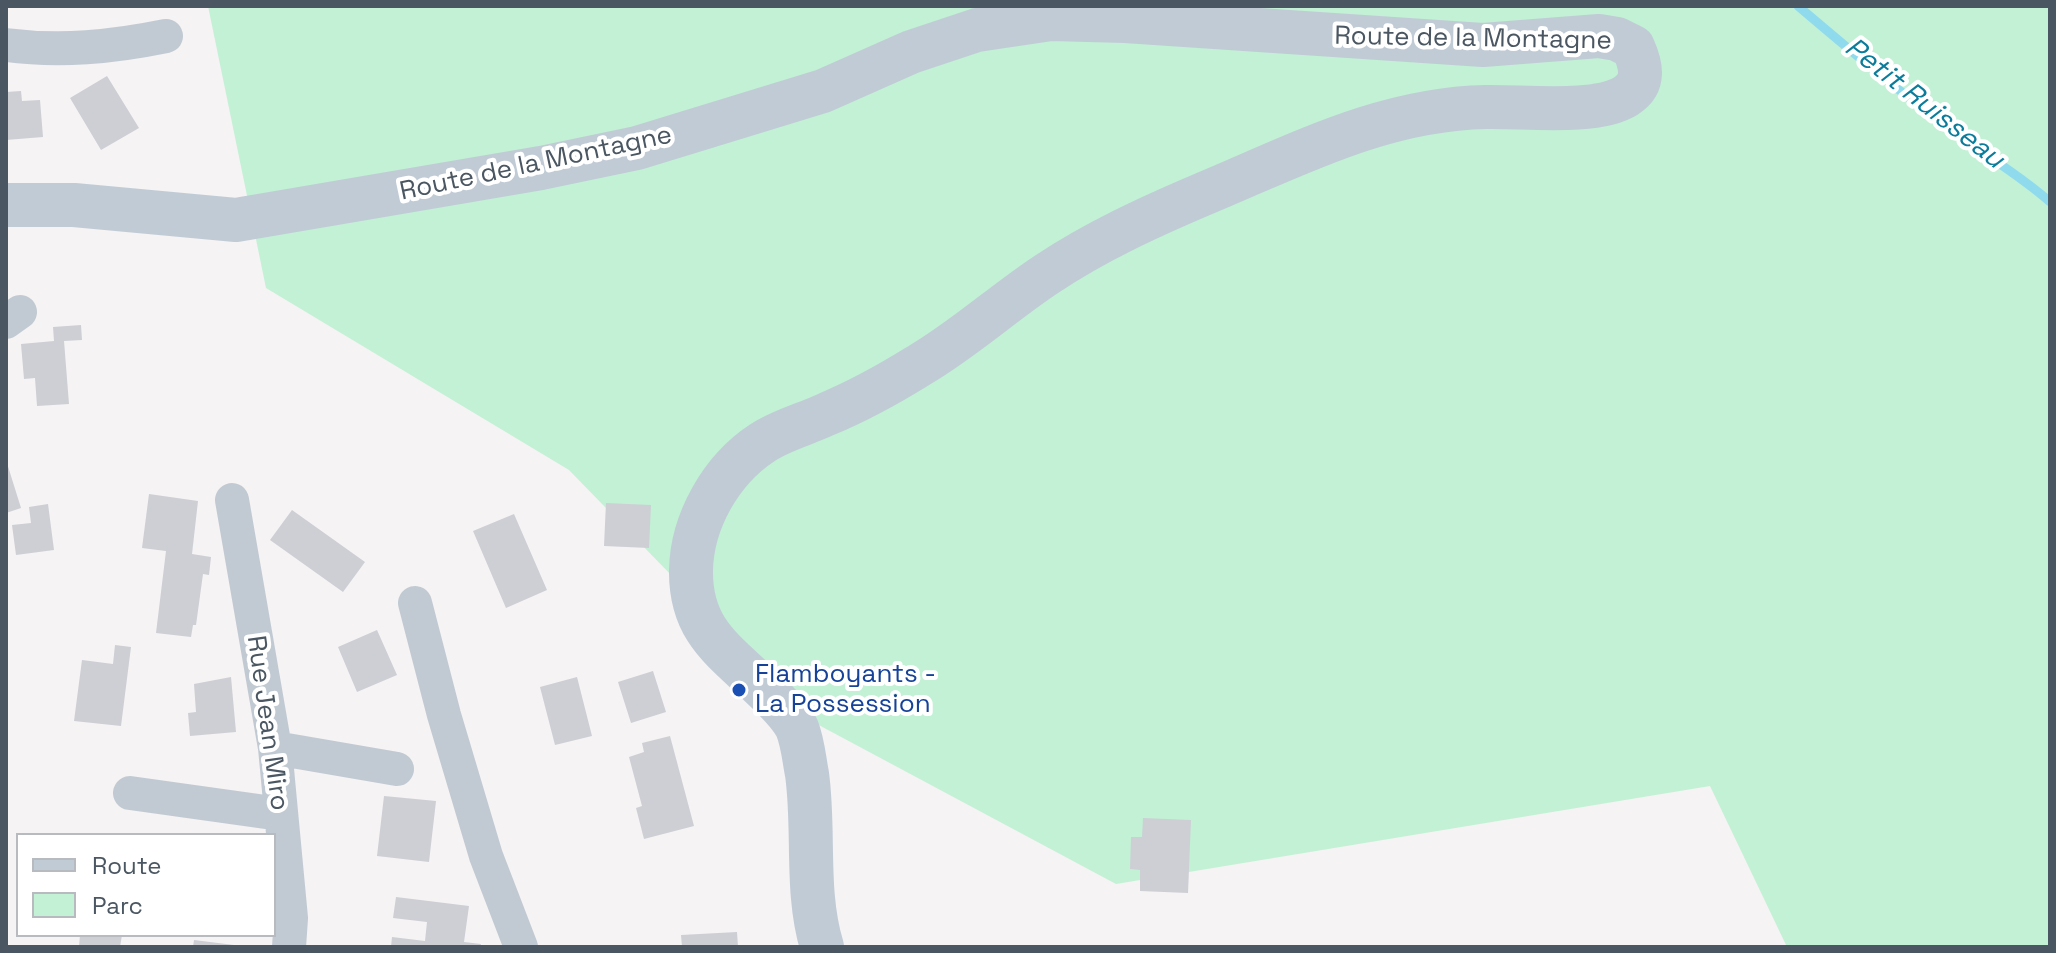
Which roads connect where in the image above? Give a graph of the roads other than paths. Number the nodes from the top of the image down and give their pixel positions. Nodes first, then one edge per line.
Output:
1 (166, 36) dead end
2 (6, 45) edge
3 (6, 205) edge
4 (232, 500) dead end
5 (415, 603) dead end
6 (275, 748) junction
7 (397, 769) dead end
8 (130, 793) dead end
9 (280, 814) junction
10 (289, 947) edge
11 (521, 947) edge
12 (822, 947) edge

1 - 2 street
3 - 12 main road, Route de la Montagne
4 - 6 street, Rue Jean Miro
5 - 11 street
6 - 7 street
6 - 9 street, Rue Jean Miro
8 - 9 street
9 - 10 street, Rue Jean Miro

